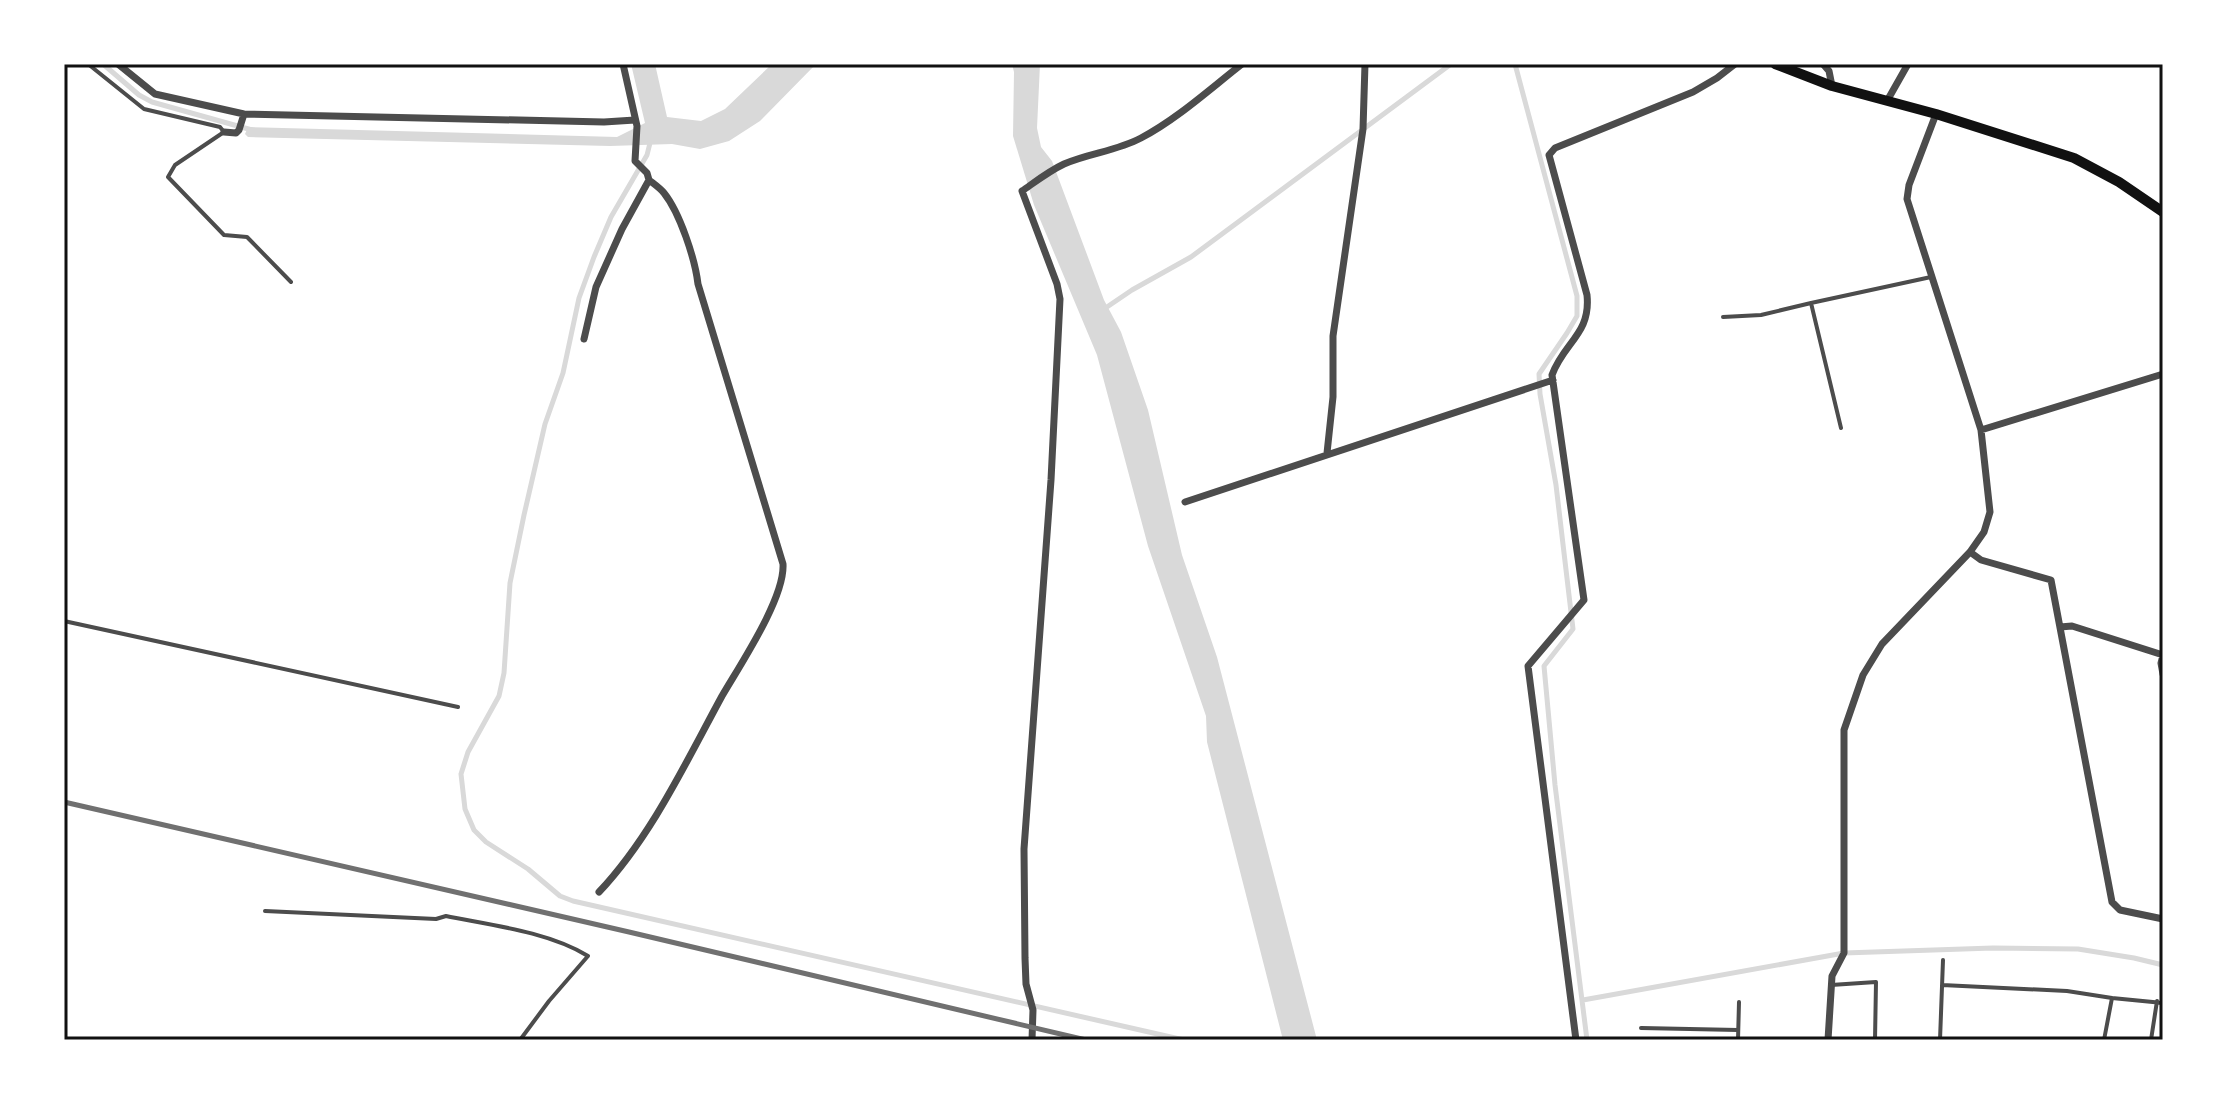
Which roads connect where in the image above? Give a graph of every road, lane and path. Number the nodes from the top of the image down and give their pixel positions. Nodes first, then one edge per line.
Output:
1 (88, 64) edge
2 (118, 64) edge
3 (623, 64) edge
4 (1242, 64) edge
5 (1365, 64) edge
6 (1735, 64) edge
7 (1775, 64) edge
8 (1823, 64) edge
9 (1908, 64) edge
10 (1832, 86) junction
11 (1887, 101) junction
12 (1936, 114) junction
13 (244, 116) junction
14 (636, 123) junction
15 (224, 132) junction
16 (648, 177) junction
17 (2163, 212) edge
18 (1931, 277) junction
19 (291, 282) dead end
20 (1811, 303) junction
21 (1723, 317) dead end
22 (584, 339) dead end
23 (2163, 374) edge
24 (1551, 381) junction
25 (1841, 428) dead end
26 (1981, 430) junction
27 (1327, 453) junction
28 (1185, 502) dead end
29 (1970, 552) junction
30 (64, 621) edge
31 (2060, 627) junction
32 (2163, 655) edge
33 (2163, 674) edge
34 (458, 707) dead end
35 (599, 892) dead end
36 (265, 911) dead end
37 (2163, 919) edge
38 (1943, 960) dead end
39 (1831, 985) junction
40 (1942, 985) junction
41 (2112, 998) junction
42 (1739, 1002) dead end
43 (2160, 1002) edge
44 (1641, 1028) dead end
45 (1738, 1030) junction
46 (520, 1040) edge
47 (1032, 1040) edge
48 (1576, 1040) edge
49 (1738, 1040) edge
50 (1828, 1040) edge
51 (1875, 1040) edge
52 (1940, 1040) edge
53 (2104, 1040) edge
54 (2151, 1040) edge

1 - 15 lane
2 - 13 street
3 - 14 street
4 - 47 street
5 - 27 street
6 - 24 street
7 - 10 main road
8 - 10 street
9 - 11 street
10 - 11 main road
11 - 12 main road
12 - 17 main road
12 - 18 street
13 - 14 street
13 - 15 street
14 - 16 street
15 - 19 lane
16 - 22 street
16 - 35 street
18 - 20 lane
18 - 26 street
20 - 21 lane
20 - 25 lane
23 - 26 street
24 - 27 street
24 - 48 street
26 - 29 street
27 - 28 street
29 - 31 street
29 - 39 street
30 - 34 lane
31 - 32 street
31 - 37 street
32 - 33 street
36 - 46 lane
38 - 40 lane
39 - 50 street
39 - 51 lane
40 - 41 lane
40 - 52 lane
41 - 43 lane
41 - 53 lane
42 - 45 lane
43 - 54 lane
44 - 45 lane
45 - 49 lane

